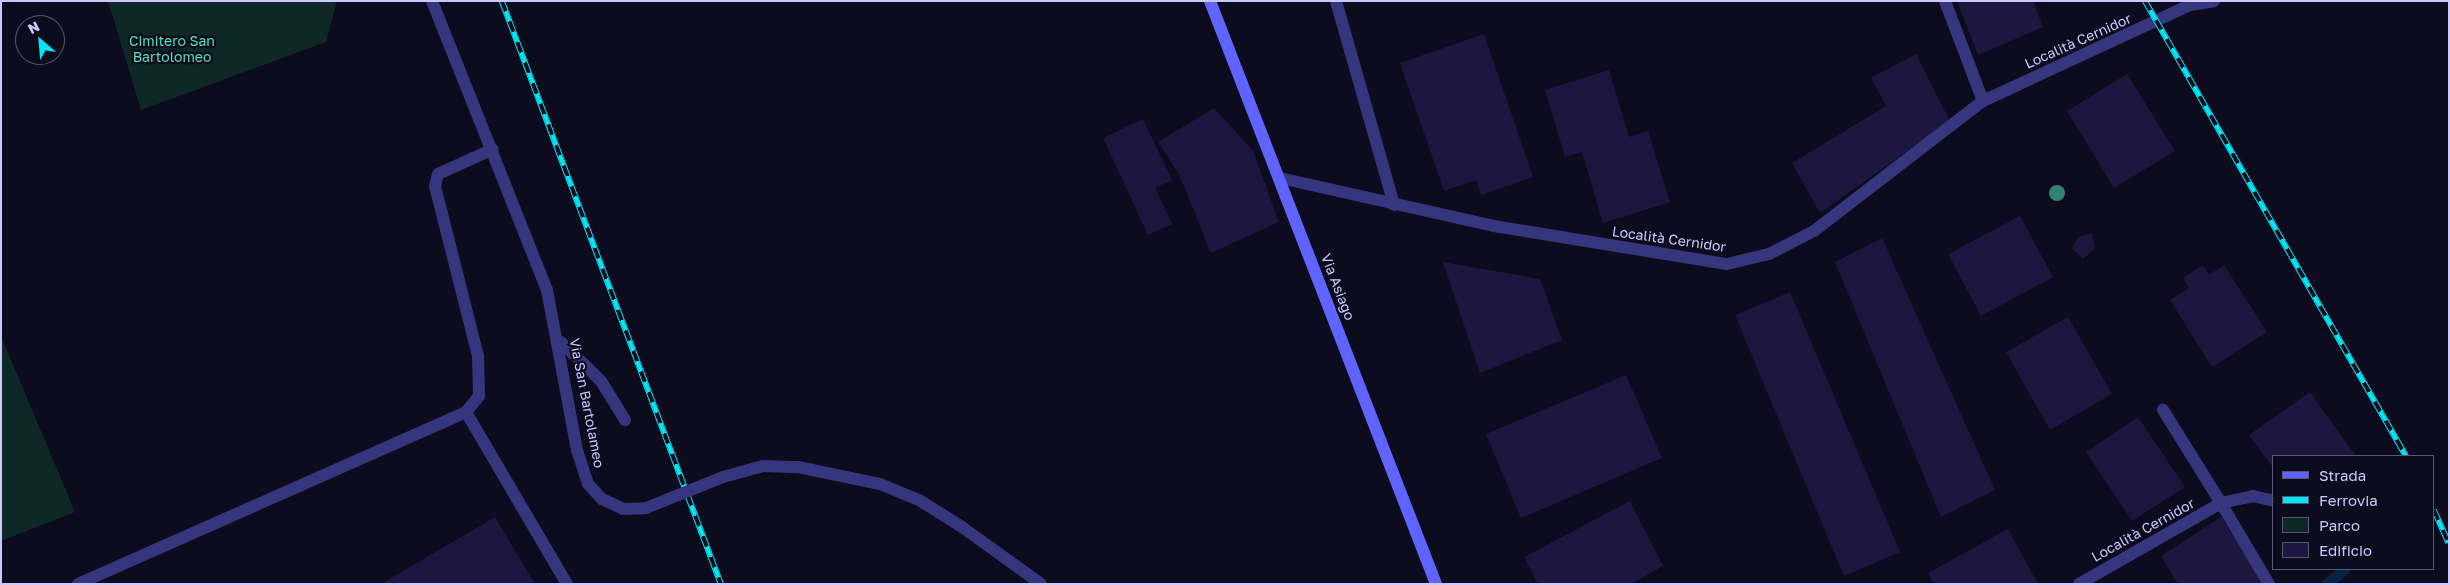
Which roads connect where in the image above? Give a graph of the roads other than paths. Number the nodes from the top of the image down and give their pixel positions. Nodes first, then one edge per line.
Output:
1 (432, 1) edge
2 (1210, 1) edge
3 (1336, 1) edge
4 (1945, 1) edge
5 (2214, 1) edge
6 (1983, 101) junction
7 (493, 149) junction
8 (1280, 178) junction
9 (1394, 205) junction
10 (560, 342) junction
11 (2163, 410) dead end
12 (466, 412) junction
13 (626, 420) dead end
14 (2272, 501) edge
15 (2221, 503) junction
16 (78, 584) edge
17 (566, 584) edge
18 (1041, 584) edge
19 (1436, 584) edge
20 (2079, 584) edge
21 (2269, 584) edge

1 - 7 street, Via San Bartolameo
2 - 8 main road, Via Asiago
3 - 9 street
4 - 6 street
5 - 6 street, Località Cernidor
6 - 9 street, Località Cernidor
7 - 10 street, Via San Bartolameo
7 - 12 street
8 - 9 street, Località Cernidor
8 - 19 main road, Via Asiago
10 - 13 street
10 - 18 street, Via San Bartolameo, bridge
11 - 15 street
12 - 16 street
12 - 17 street
14 - 15 street, Località Cernidor
15 - 20 street, Località Cernidor
15 - 21 street

